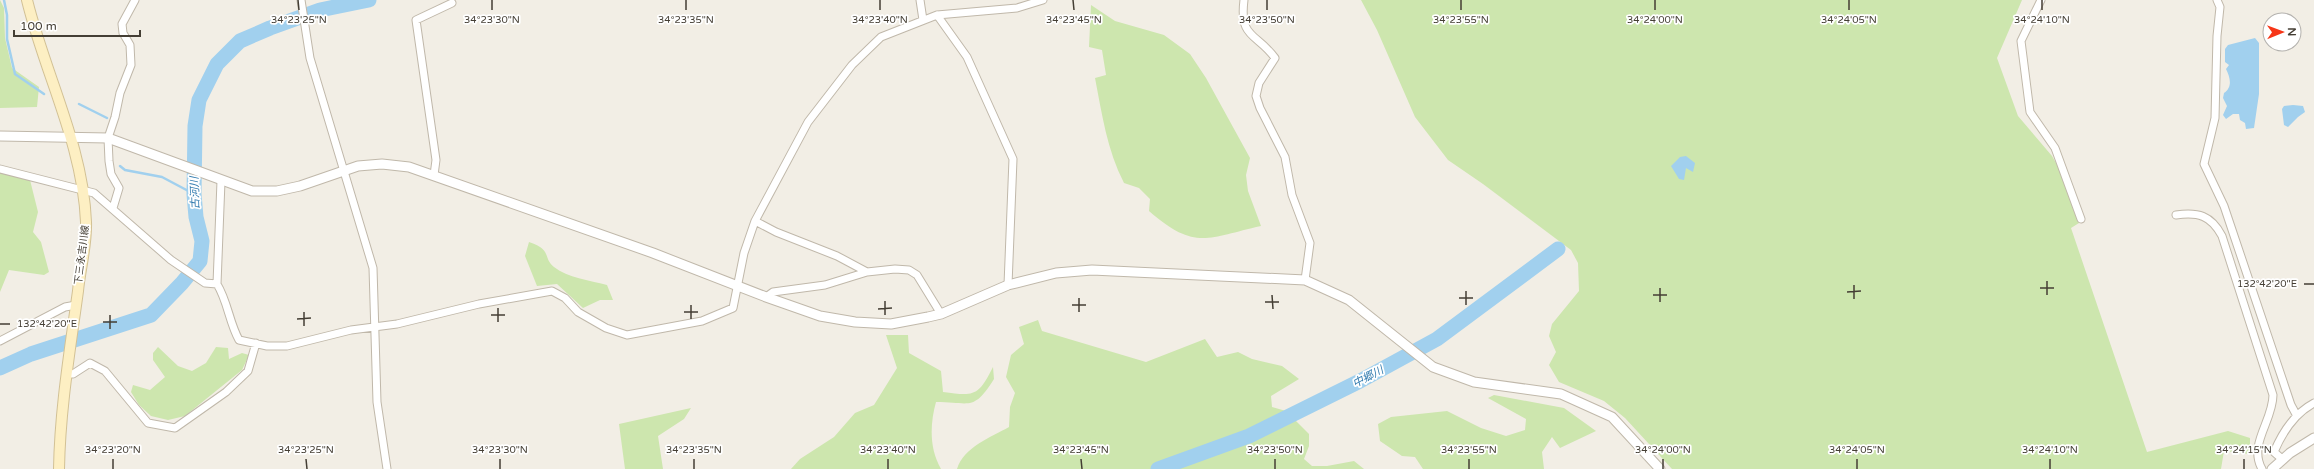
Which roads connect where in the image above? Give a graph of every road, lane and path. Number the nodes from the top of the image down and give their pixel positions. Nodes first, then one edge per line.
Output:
1 (27, 0) edge
2 (135, 0) edge
3 (301, 0) edge
4 (920, 0) edge
5 (1043, 0) edge
6 (1244, 0) edge
7 (2041, 0) edge
8 (2217, 0) edge
9 (452, 3) dead end
10 (937, 15) junction
11 (923, 20) junction
12 (0, 136) edge
13 (70, 136) junction
14 (108, 138) junction
15 (0, 169) edge
16 (344, 171) junction
17 (434, 175) junction
18 (219, 181) junction
19 (83, 191) junction
20 (113, 208) junction
21 (2176, 215) dead end
22 (2081, 219) dead end
23 (755, 221) junction
24 (867, 272) junction
25 (1305, 280) junction
26 (217, 284) junction
27 (1008, 285) junction
28 (736, 286) junction
29 (766, 297) junction
30 (76, 308) junction
31 (941, 314) junction
32 (375, 328) junction
33 (0, 341) edge
34 (256, 343) junction
35 (67, 371) junction
36 (2314, 403) edge
37 (2297, 416) junction
38 (2314, 438) edge
39 (2282, 459) junction
40 (59, 469) edge
41 (387, 469) edge
42 (1660, 469) edge
43 (2262, 469) edge
44 (2272, 469) edge

1 - 13 main road, 下三永吉川線
2 - 14 street
3 - 16 street
4 - 11 street
5 - 10 street
6 - 25 street
7 - 22 street
8 - 37 street
9 - 17 street
10 - 11 street
10 - 27 street
11 - 23 street
12 - 13 street
13 - 14 street
13 - 19 main road, 下三永吉川線
14 - 18 street
14 - 20 street
15 - 19 street
16 - 17 street
16 - 18 street
16 - 32 street
17 - 28 street
18 - 26 street
19 - 20 street
19 - 30 main road, 下三永吉川線
20 - 26 street
21 - 43 street
23 - 24 street
23 - 28 street
24 - 29 street
24 - 31 street
25 - 27 street
25 - 42 street
26 - 34 street
27 - 31 street
28 - 29 street
28 - 32 street
29 - 31 street
30 - 33 street
30 - 35 main road, 下三永吉川線
32 - 34 street
32 - 41 street
34 - 35 street
35 - 40 main road, 下三永吉川線
36 - 37 street
37 - 39 street
38 - 39 street
39 - 44 street

